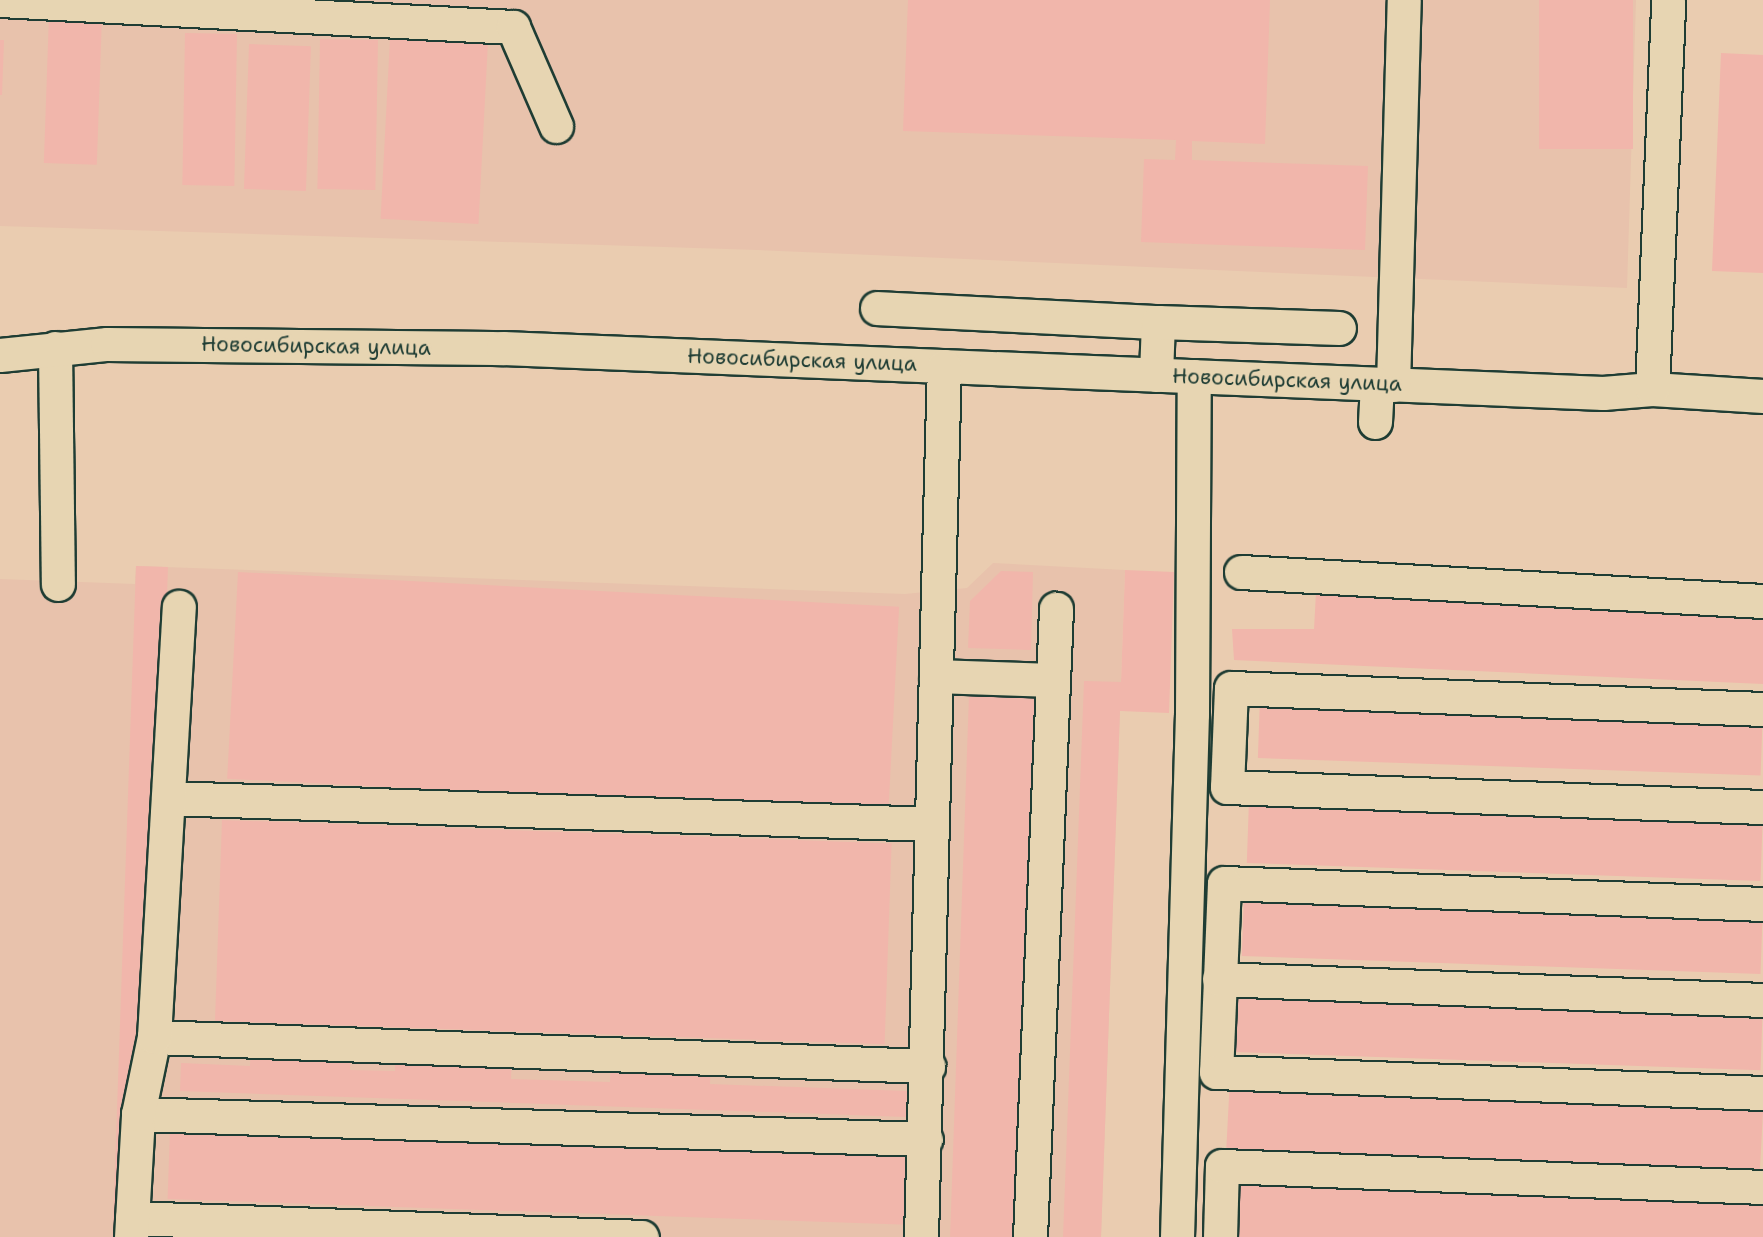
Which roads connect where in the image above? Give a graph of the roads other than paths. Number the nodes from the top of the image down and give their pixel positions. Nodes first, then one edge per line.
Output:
1 (0, 0) edge
2 (1404, 0) edge
3 (1668, 0) edge
4 (556, 126) dead end
5 (877, 308) dead end
6 (1158, 322) junction
7 (1339, 328) dead end
8 (55, 348) junction
9 (0, 355) edge
10 (944, 366) junction
11 (1156, 375) junction
12 (1194, 376) junction
13 (1385, 384) junction
14 (1652, 389) junction
15 (1763, 396) edge
16 (1375, 422) dead end
17 (1242, 573) dead end
18 (58, 584) dead end
19 (1763, 601) edge
20 (179, 607) dead end
21 (1056, 609) dead end
22 (936, 676) junction
23 (1052, 680) junction
24 (1763, 709) edge
25 (168, 798) junction
26 (1763, 807) edge
27 (930, 824) junction
28 (1763, 904) edge
29 (1219, 979) junction
30 (1763, 1000) edge
31 (154, 1037) junction
32 (928, 1066) junction
33 (1763, 1094) edge
34 (138, 1114) junction
35 (926, 1139) junction
36 (1763, 1187) edge
37 (132, 1228) edge
38 (642, 1237) edge
39 (921, 1237) edge
40 (1030, 1237) edge
41 (1177, 1237) edge
42 (1220, 1237) edge

1 - 4 street
2 - 13 street
3 - 14 street
5 - 6 street
6 - 7 street
6 - 11 street
8 - 9 street, Новосибирская улица
8 - 10 street, Новосибирская улица
8 - 18 street
10 - 11 street, Новосибирская улица
10 - 22 street
11 - 12 street, Новосибирская улица
12 - 13 street, Новосибирская улица
12 - 41 street
13 - 14 street, Новосибирская улица
13 - 16 street
14 - 15 street, Новосибирская улица
17 - 19 street
20 - 25 street
21 - 23 street
22 - 23 street
22 - 27 street
23 - 40 street
24 - 26 street
25 - 27 street
25 - 31 street
27 - 32 street
28 - 29 street
29 - 30 street
29 - 33 street
31 - 32 street
31 - 34 street
32 - 35 street
34 - 35 street
34 - 37 street
35 - 39 street
36 - 42 street
37 - 38 street

